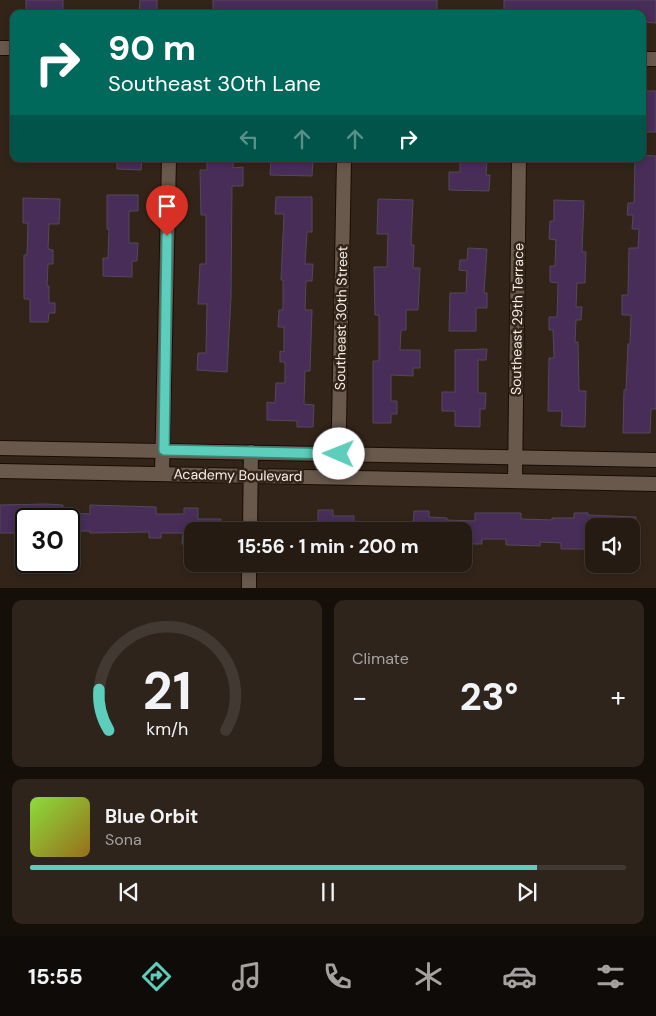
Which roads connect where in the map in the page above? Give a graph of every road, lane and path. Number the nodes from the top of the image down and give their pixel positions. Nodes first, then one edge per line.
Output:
1 (169, 162) edge
2 (344, 162) edge
3 (520, 162) edge
4 (0, 448) edge
5 (164, 450) junction
6 (251, 452) junction
7 (339, 454) junction
8 (515, 457) junction
9 (656, 460) edge
10 (0, 471) edge
11 (162, 474) junction
12 (251, 476) junction
13 (338, 477) junction
14 (515, 480) junction
15 (656, 484) edge
16 (250, 522) edge
17 (249, 572) edge
18 (249, 588) edge

1 - 5 street
2 - 7 street, Southeast 30th Street
3 - 8 street, Southeast 29th Terrace
4 - 5 street, Academy Boulevard
5 - 6 street, Academy Boulevard
5 - 11 street
6 - 7 street, Academy Boulevard
6 - 12 street
7 - 8 street, Academy Boulevard
7 - 13 street, Southeast 30th Street
8 - 9 street, Academy Boulevard
8 - 14 street, Southeast 29th Terrace
10 - 11 street, Academy Boulevard
11 - 12 street, Academy Boulevard
12 - 13 street, Academy Boulevard
12 - 16 street
13 - 14 street, Academy Boulevard
14 - 15 street, Academy Boulevard
17 - 18 street

